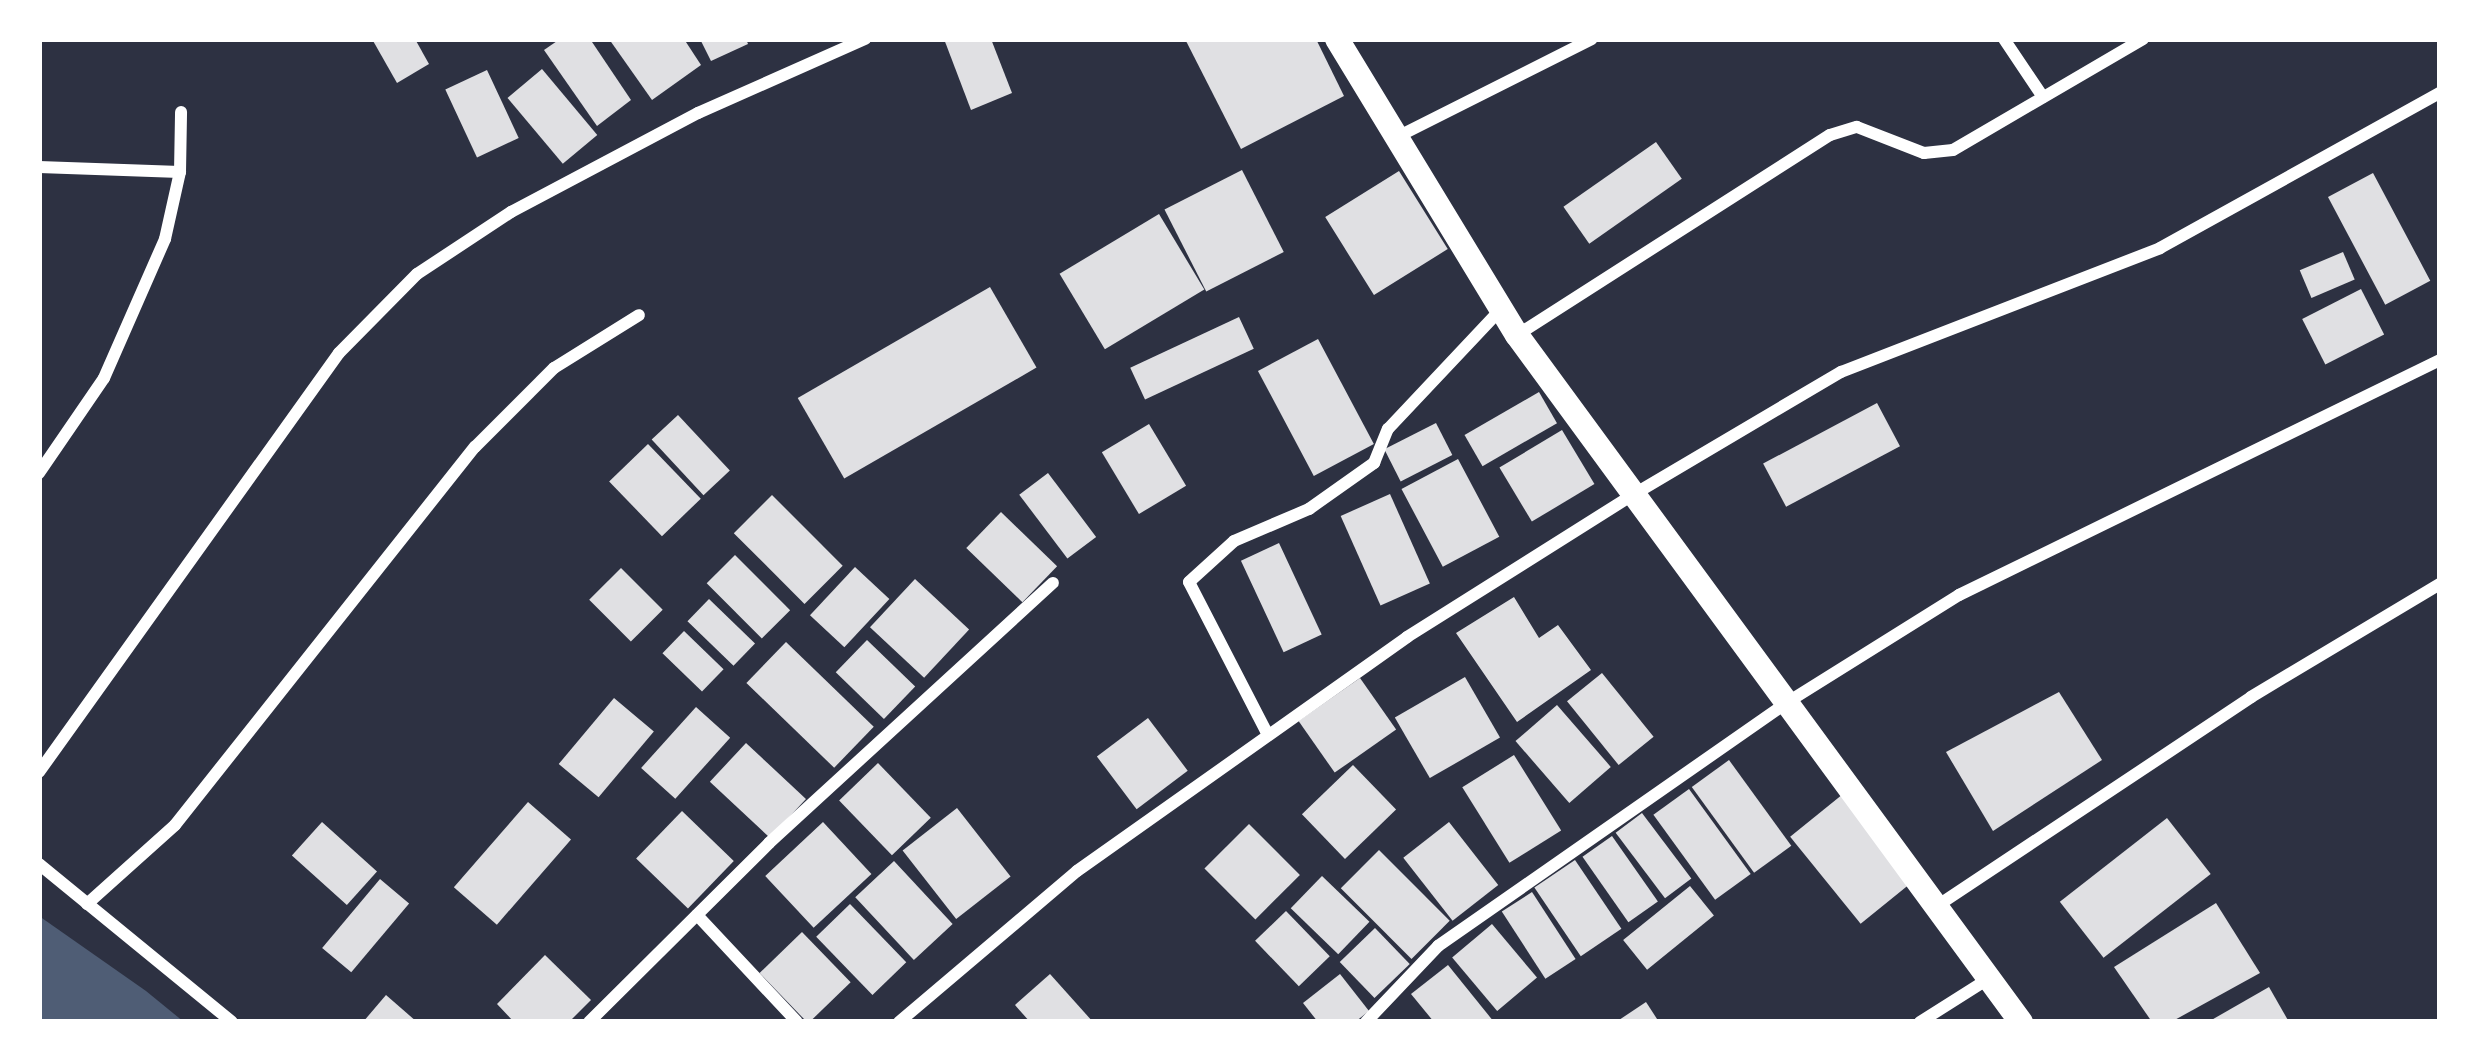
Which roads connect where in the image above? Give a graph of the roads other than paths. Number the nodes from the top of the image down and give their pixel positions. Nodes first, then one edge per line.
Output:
1 (865, 39) edge
2 (1336, 39) edge
3 (1592, 39) edge
4 (2003, 39) edge
5 (2143, 39) edge
6 (2440, 93) edge
7 (2042, 97) junction
8 (181, 112) dead end
9 (1394, 139) junction
10 (39, 167) edge
11 (180, 172) junction
12 (1501, 309) junction
13 (639, 315) dead end
14 (1517, 335) junction
15 (2440, 360) edge
16 (39, 473) edge
17 (1631, 496) junction
18 (1053, 583) dead end
19 (2440, 584) edge
20 (1783, 705) junction
21 (1268, 735) junction
22 (39, 772) edge
23 (39, 864) edge
24 (87, 904) junction
25 (1937, 906) junction
26 (697, 915) junction
27 (1988, 979) junction
28 (232, 1022) edge
29 (590, 1022) edge
30 (797, 1022) edge
31 (899, 1022) edge
32 (1366, 1022) edge
33 (1920, 1022) edge
34 (2021, 1022) edge

1 - 22 street
2 - 9 main road
3 - 9 street
4 - 7 street
5 - 7 street
6 - 17 street
7 - 14 street
8 - 11 street
9 - 12 main road
10 - 11 street
11 - 16 street
12 - 14 main road
12 - 21 street
13 - 24 street
14 - 17 main road
15 - 20 street
17 - 20 main road
17 - 21 street
18 - 26 street
19 - 25 street
20 - 25 main road
20 - 32 street
21 - 31 street
23 - 24 street
24 - 28 street
25 - 27 main road
26 - 29 street
26 - 30 street
27 - 33 street
27 - 34 main road

